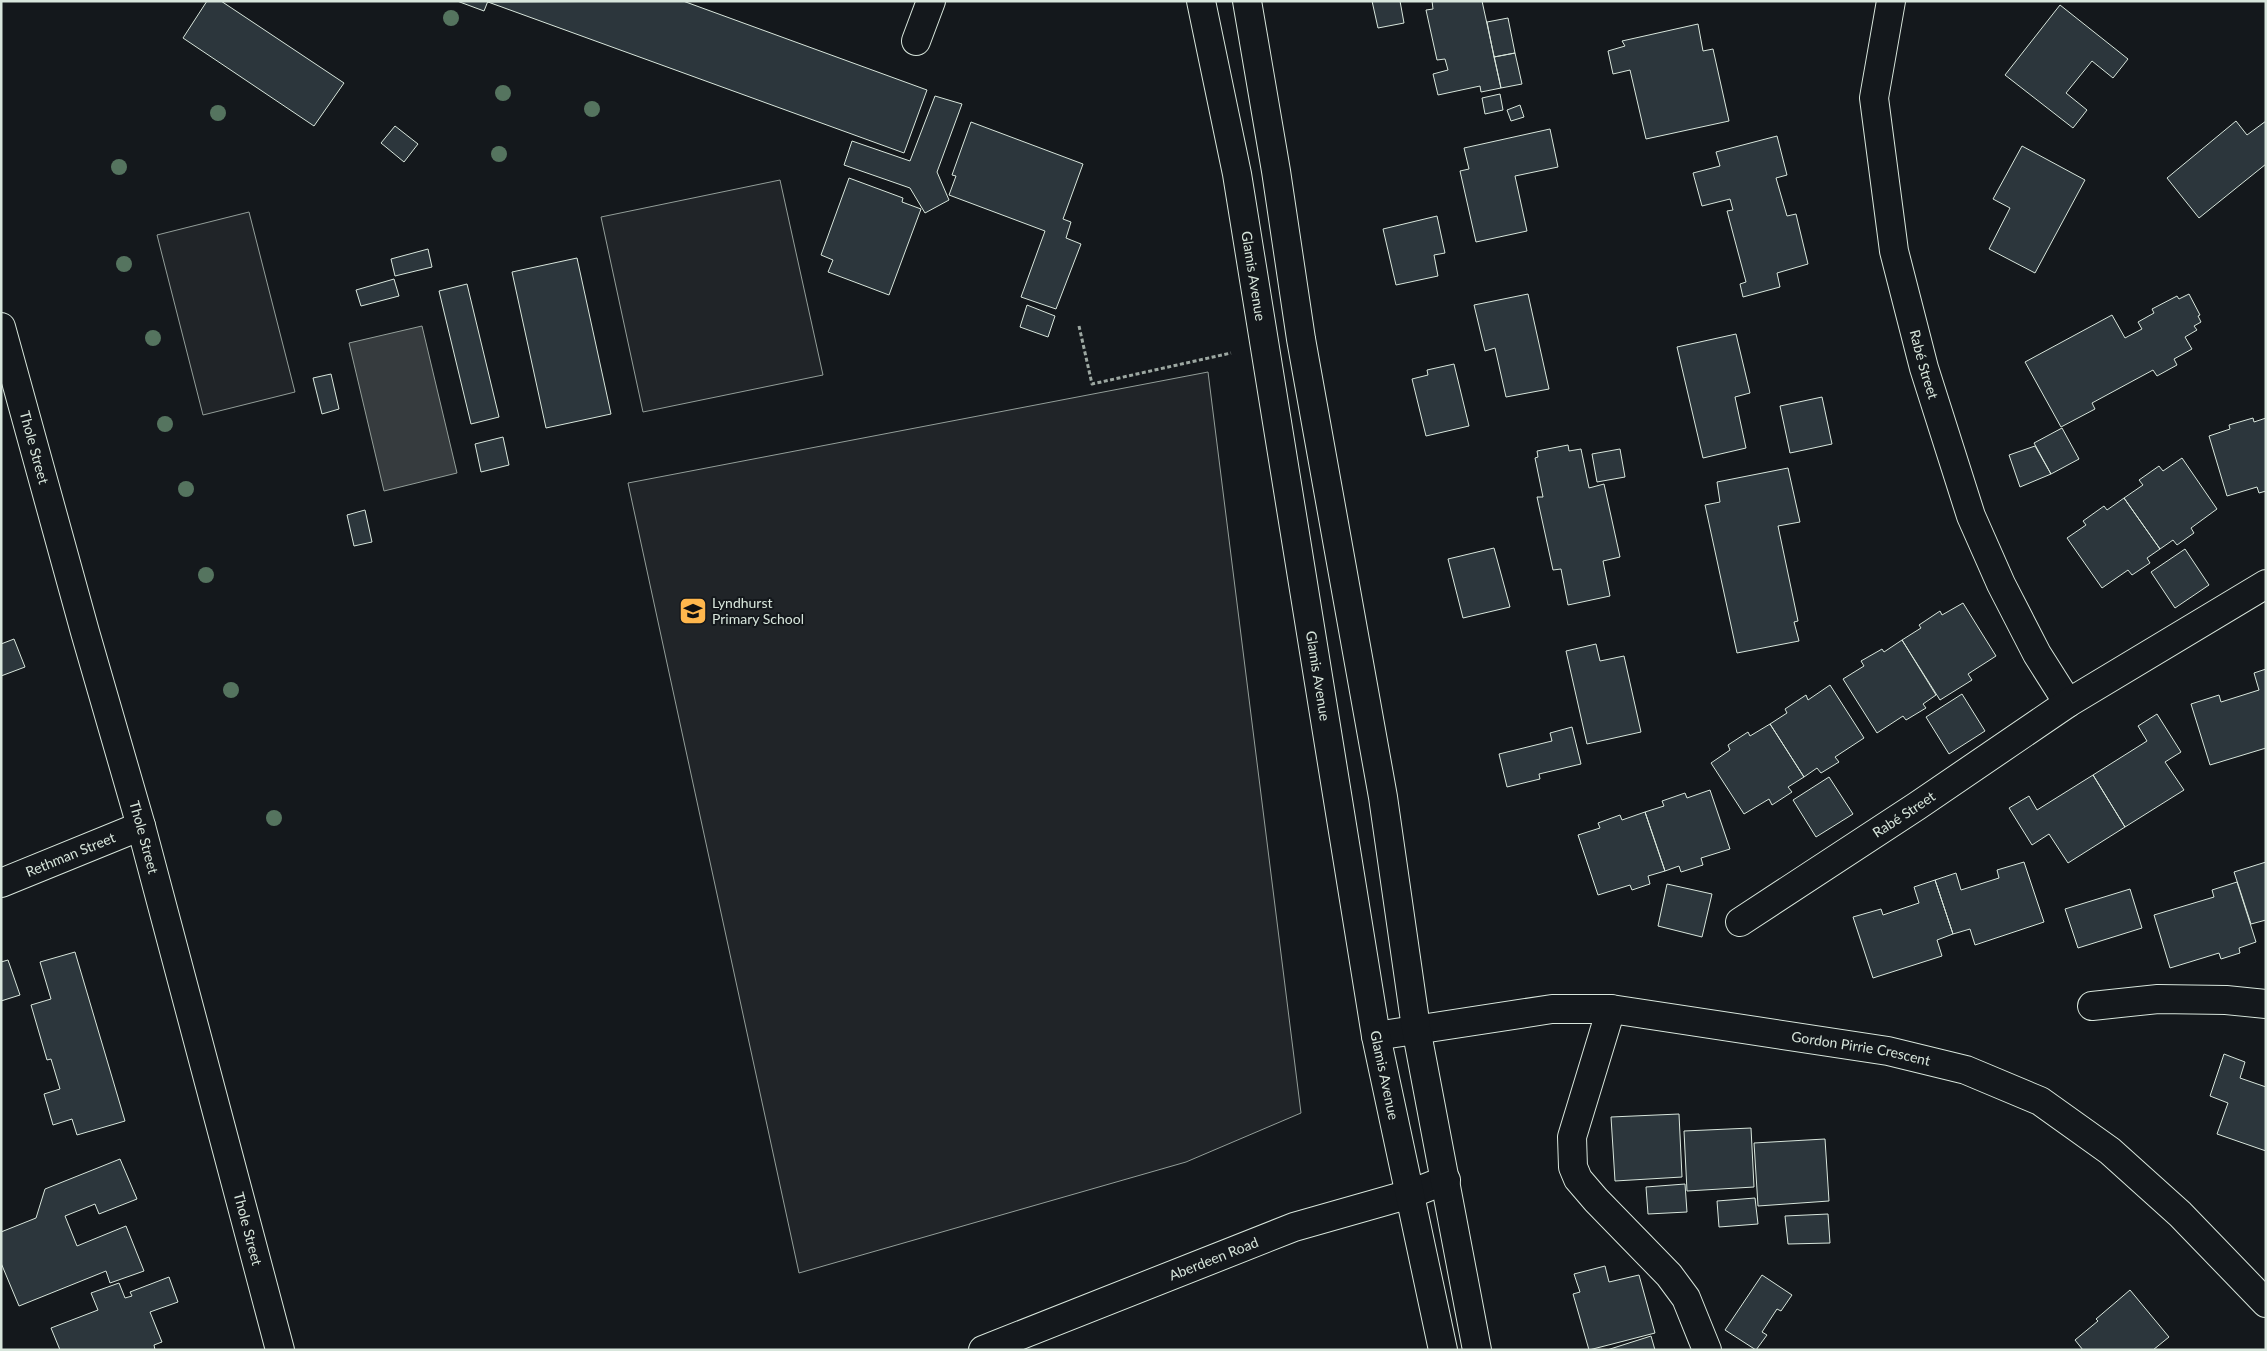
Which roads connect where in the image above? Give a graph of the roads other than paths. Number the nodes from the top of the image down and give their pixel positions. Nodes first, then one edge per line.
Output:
1 (930, 1) edge
2 (1201, 1) edge
3 (1248, 1) edge
4 (1891, 1) edge
5 (916, 41) dead end
6 (1276, 172) junction
7 (1237, 174) junction
8 (1, 327) edge
9 (2266, 584) edge
10 (2068, 703) junction
11 (141, 826) junction
12 (1, 883) edge
13 (1740, 922) dead end
14 (2266, 1004) edge
15 (2092, 1006) dead end
16 (1611, 1009) junction
17 (1416, 1028) junction
18 (1376, 1036) junction
19 (1446, 1180) junction
20 (1410, 1194) junction
21 (2266, 1303) edge
22 (280, 1350) edge
23 (983, 1350) edge
24 (1443, 1350) edge
25 (1477, 1350) edge
26 (1707, 1350) edge

1 - 5 street
2 - 7 street, Glamis Avenue
3 - 6 street
4 - 10 street, Rabé Street
6 - 7 street
6 - 17 street
7 - 18 street, Glamis Avenue
8 - 11 street, Thole Street
9 - 10 street, Rabé Street
10 - 13 street, Rabé Street
11 - 12 street, Rethman Street
11 - 22 street, Thole Street
14 - 15 street
16 - 17 street, Gordon Pirrie Crescent
16 - 21 street, Gordon Pirrie Crescent
16 - 26 street
17 - 18 street, Gordon Pirrie Crescent
17 - 19 street
18 - 20 street, Glamis Avenue
19 - 20 street, Aberdeen Road
19 - 25 street
20 - 23 street, Aberdeen Road
20 - 24 street, Glamis Avenue

